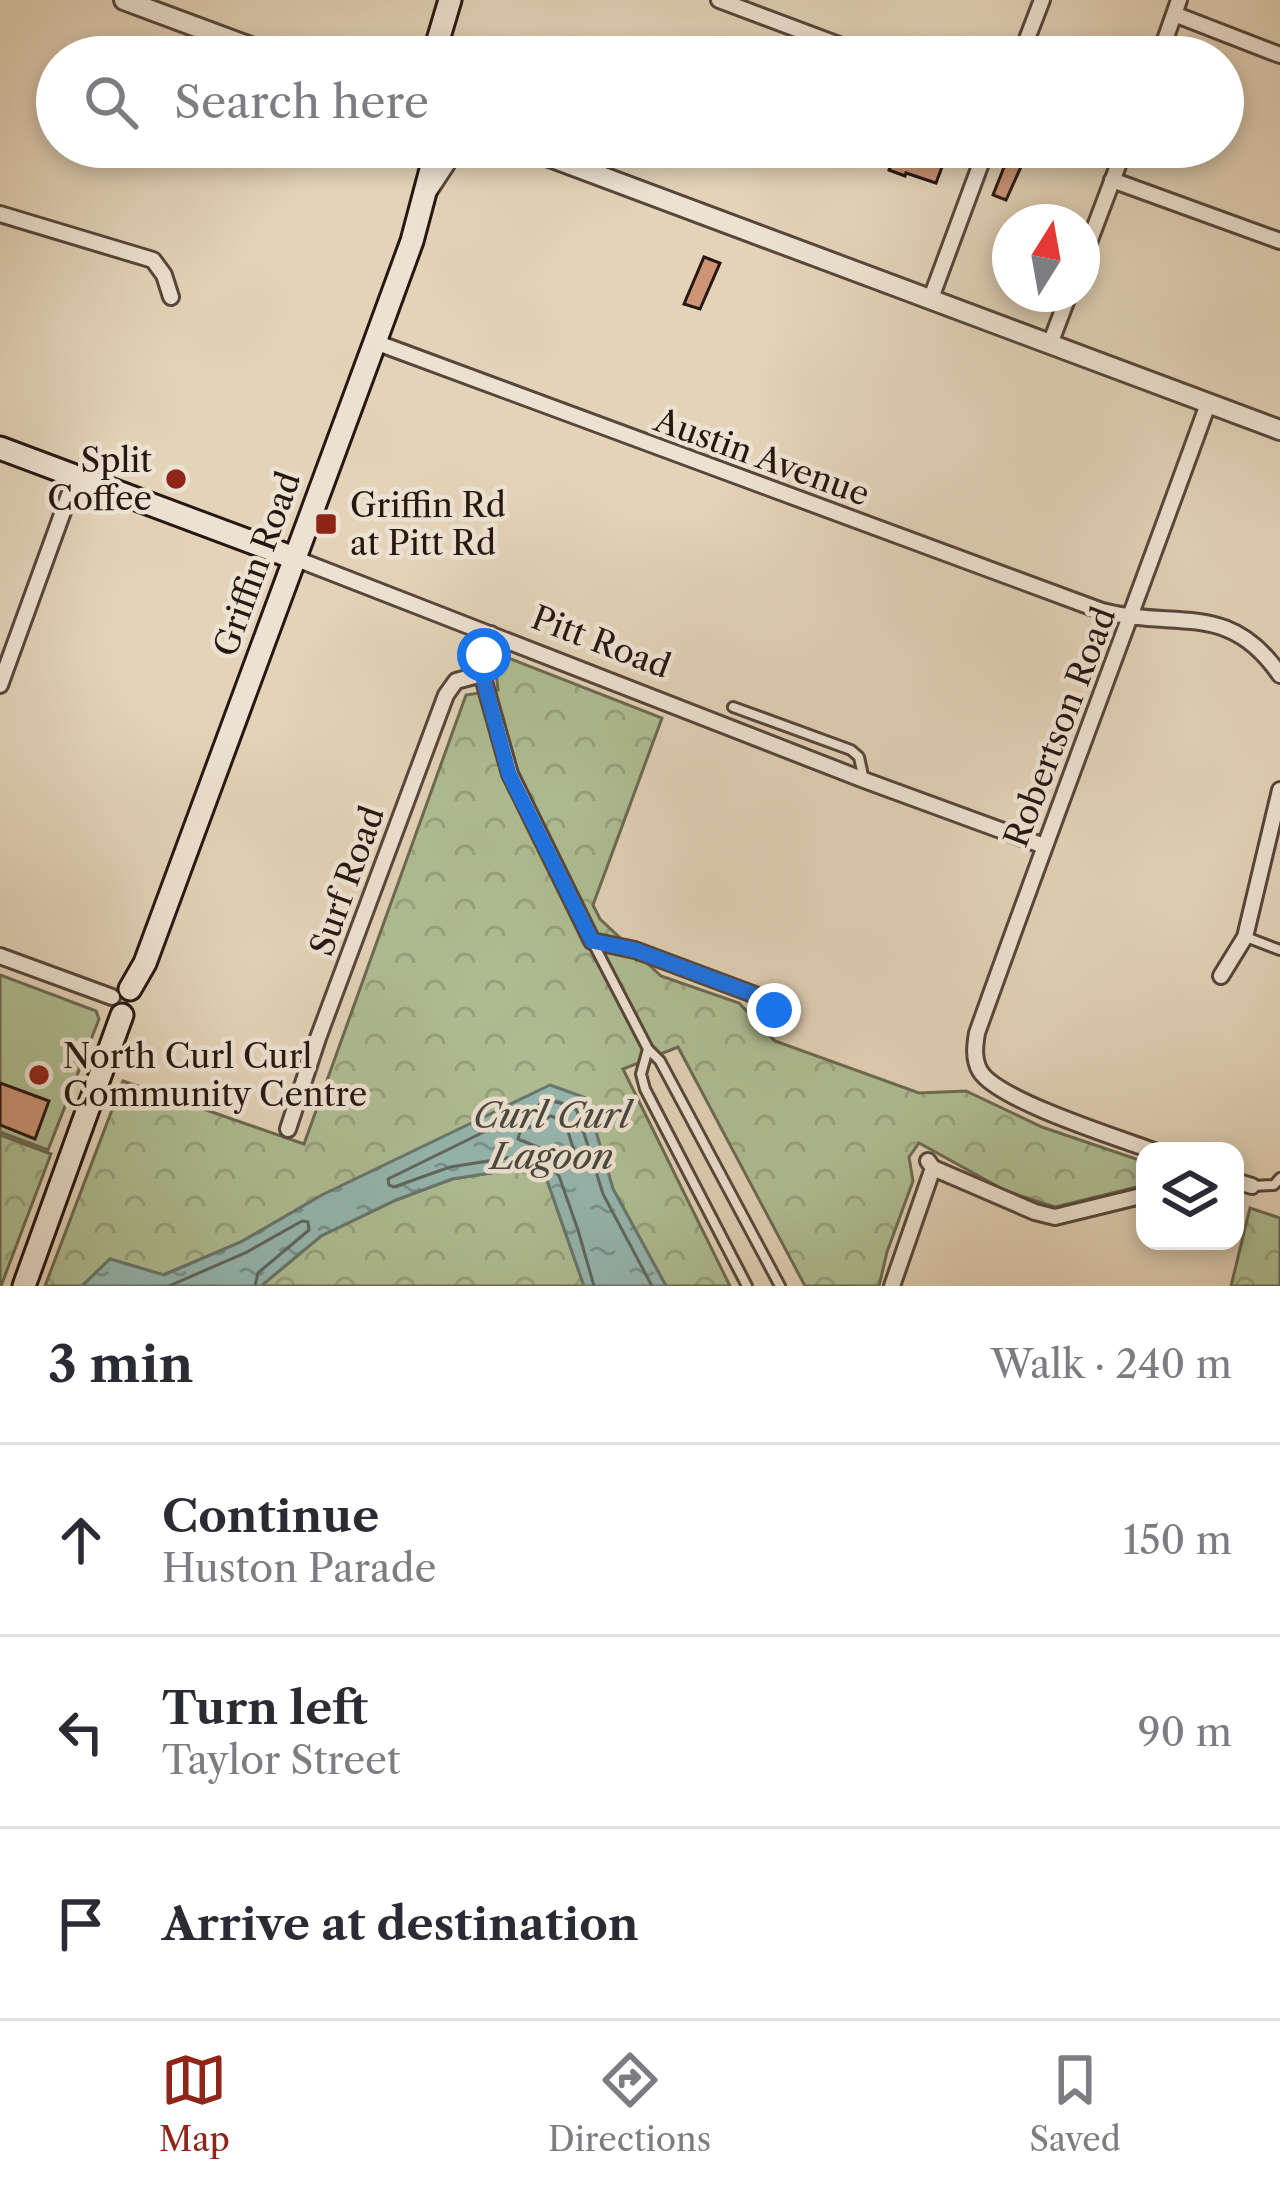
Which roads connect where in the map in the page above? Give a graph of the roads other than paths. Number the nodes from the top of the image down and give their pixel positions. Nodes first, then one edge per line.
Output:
1 (124, 0) edge
2 (450, 0) edge
3 (464, 0) edge
4 (719, 0) edge
5 (1042, 0) edge
6 (1177, 7) edge
7 (221, 36) edge
8 (441, 36) edge
9 (446, 36) edge
10 (815, 36) edge
11 (1028, 36) edge
12 (1167, 36) edge
13 (1239, 36) edge
14 (1244, 38) edge
15 (1280, 55) edge
16 (431, 168) edge
17 (442, 168) edge
18 (580, 168) edge
19 (979, 168) edge
20 (1117, 168) edge
21 (1112, 180) junction
22 (426, 193) junction
23 (1100, 212) edge
24 (0, 214) edge
25 (1280, 241) edge
26 (171, 297) dead end
27 (931, 298) junction
28 (1062, 312) edge
29 (376, 342) junction
30 (1050, 344) junction
31 (1208, 404) junction
32 (1280, 430) edge
33 (0, 448) edge
34 (76, 476) junction
35 (294, 559) junction
36 (1131, 617) junction
37 (491, 634) junction
38 (482, 674) junction
39 (1280, 675) edge
40 (0, 685) edge
41 (734, 707) dead end
42 (864, 780) junction
43 (1280, 790) edge
44 (1275, 832) edge
45 (1044, 846) junction
46 (1245, 937) junction
47 (592, 941) junction
48 (1280, 950) edge
49 (0, 956) edge
50 (1221, 976) dead end
51 (122, 1000) junction
52 (774, 1010) dead end
53 (648, 1048) junction
54 (288, 1129) dead end
55 (1136, 1144) edge
56 (1280, 1178) edge
57 (1244, 1183) edge
58 (1252, 1186) joint
59 (1136, 1197) edge
60 (24, 1286) edge
61 (747, 1286) edge
62 (780, 1286) edge
63 (892, 1286) edge

1 - 7 street
2 - 8 main road
3 - 9 main road
4 - 10 street
5 - 11 street
6 - 12 street
6 - 13 street
14 - 15 street
16 - 22 main road, Griffin Road
17 - 22 street
18 - 27 street
19 - 27 street
20 - 21 street
21 - 23 street
21 - 25 street
22 - 29 main road, Griffin Road
24 - 26 street
27 - 30 street
28 - 30 street
29 - 35 main road, Griffin Road
29 - 36 street, Austin Avenue
30 - 31 street
31 - 32 street
31 - 36 street, Robertson Road
33 - 34 main road, Pitt Road
34 - 35 main road, Pitt Road
34 - 40 street
35 - 37 street, Pitt Road
35 - 51 main road, Griffin Road
36 - 39 street, Austin Avenue
36 - 45 street, Robertson Road
37 - 38 street
37 - 42 street, Pitt Road
38 - 47 street
38 - 54 street, Surf Road
41 - 42 lane
42 - 45 street, Pitt Road
43 - 44 street
44 - 46 street
45 - 55 street, Robertson Road
46 - 48 lane
46 - 50 street
47 - 52 street
47 - 53 lane
49 - 51 street
51 - 60 main road, Griffin Road
53 - 61 lane
53 - 62 lane
56 - 58 lane
57 - 58 street
59 - 63 street

